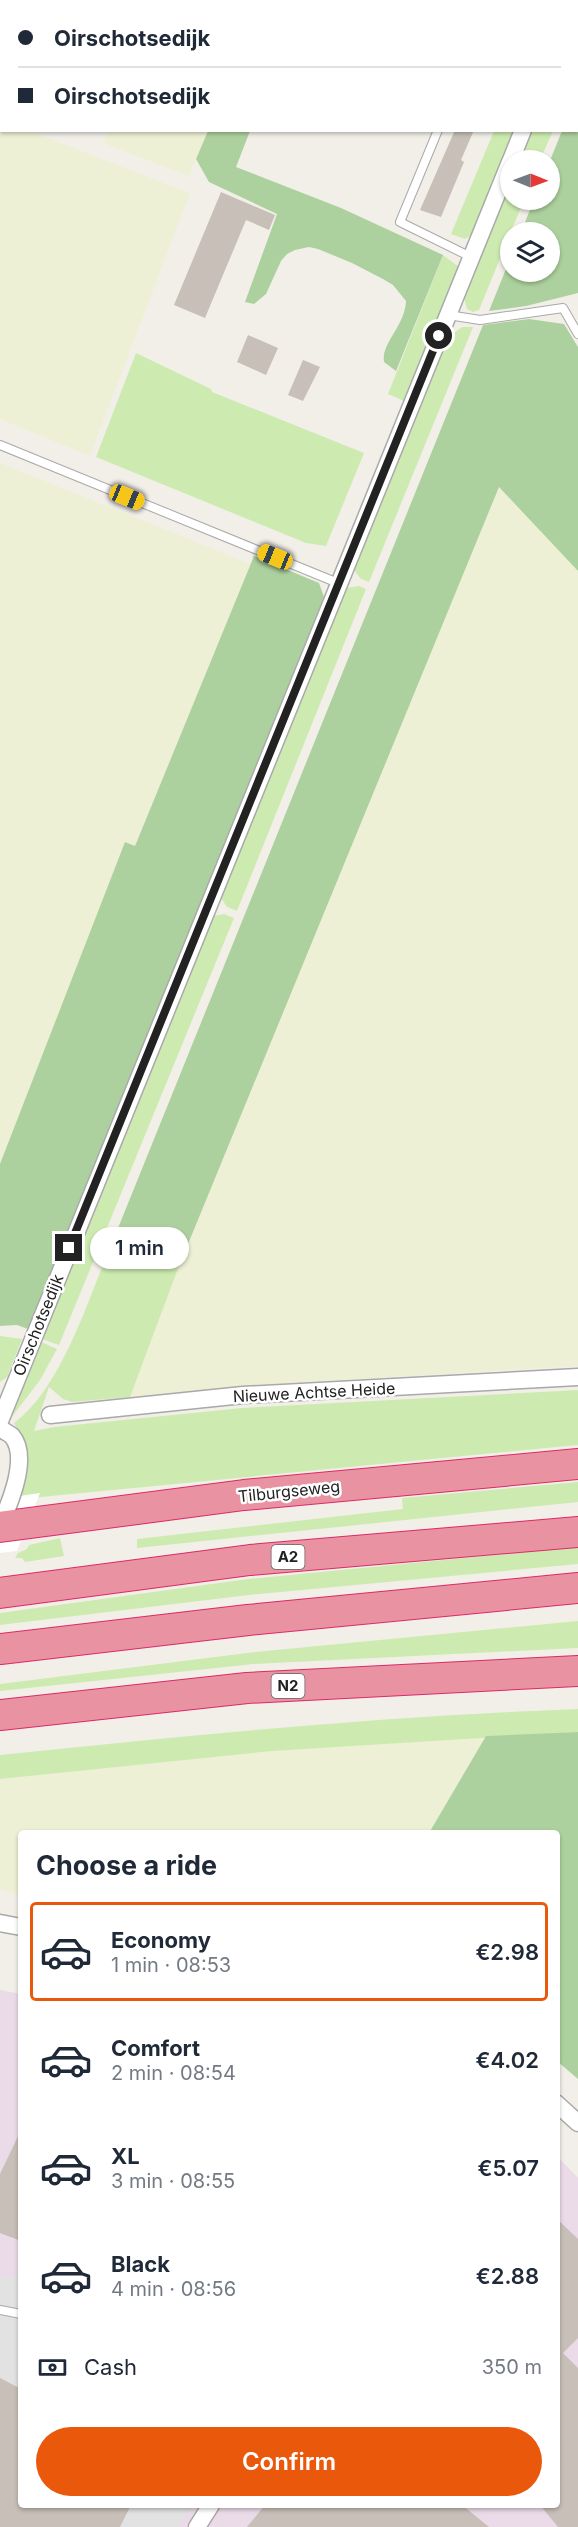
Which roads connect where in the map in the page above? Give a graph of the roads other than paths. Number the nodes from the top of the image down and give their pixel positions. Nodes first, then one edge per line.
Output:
1 (437, 132) edge
2 (522, 132) edge
3 (515, 150) edge
4 (500, 186) edge
5 (471, 257) junction
6 (448, 315) junction
7 (578, 334) edge
8 (0, 445) edge
9 (338, 583) junction
10 (578, 1377) edge
11 (50, 1415) dead end
12 (0, 1421) edge
13 (0, 1428) edge
14 (578, 1464) edge
15 (10, 1525) edge
16 (578, 1532) edge
17 (578, 1588) edge
18 (0, 1593) edge
19 (0, 1649) edge
20 (578, 1671) edge
21 (0, 1715) edge
22 (0, 1923) edge
23 (18, 1926) edge
24 (560, 2107) edge
25 (578, 2123) edge
26 (0, 2310) edge
27 (18, 2313) edge
28 (209, 2508) edge
29 (197, 2527) edge

1 - 5 lane
2 - 3 street, Oirschotsedijk
4 - 5 street, Oirschotsedijk
5 - 6 street, Oirschotsedijk
6 - 7 lane
6 - 9 street, Oirschotsedijk
8 - 9 lane
9 - 12 street, Oirschotsedijk
10 - 11 street, Nieuwe Achtse Heide
13 - 15 street
14 - 15 highway, Tilburgseweg
16 - 18 highway, A2
17 - 19 highway
20 - 21 highway, N2
22 - 23 street
24 - 25 street
26 - 27 lane
28 - 29 street

